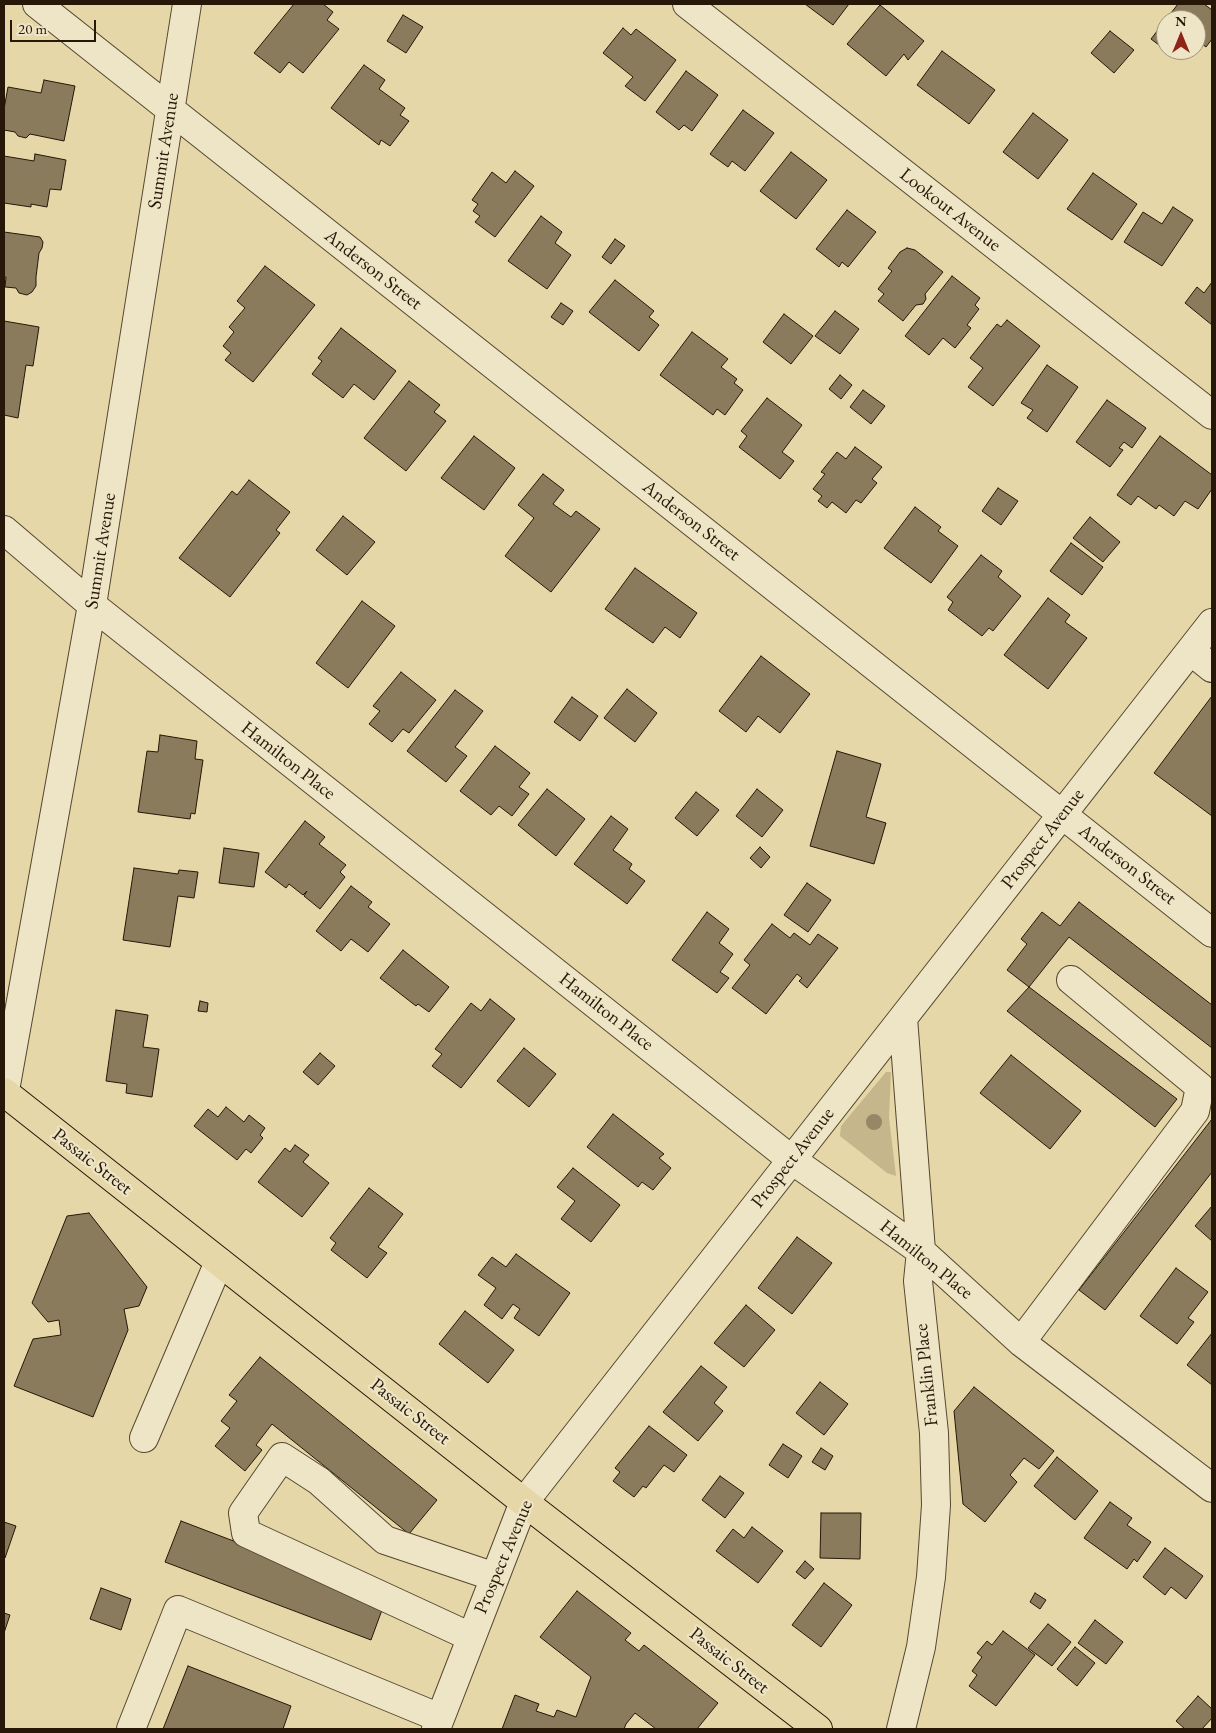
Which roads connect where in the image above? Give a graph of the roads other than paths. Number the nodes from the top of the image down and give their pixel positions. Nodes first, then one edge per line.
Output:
1 (37, 4) edge
2 (187, 4) edge
3 (687, 4) edge
4 (170, 110) junction
5 (1212, 415) edge
6 (4, 530) edge
7 (92, 605) junction
8 (1212, 623) edge
9 (1191, 650) junction
10 (1212, 668) edge
11 (1062, 814) junction
12 (1211, 929) edge
13 (1071, 980) dead end
14 (903, 1018) junction
15 (4, 1094) edge
16 (792, 1160) junction
17 (921, 1250) junction
18 (219, 1262) junction
19 (1021, 1342) junction
20 (144, 1438) dead end
21 (1212, 1488) edge
22 (524, 1502) junction
23 (495, 1576) junction
24 (472, 1637) junction
25 (438, 1724) edge
26 (131, 1729) edge
27 (818, 1729) edge
28 (901, 1729) edge

1 - 4 street, Anderson Street
2 - 4 street, Summit Avenue
3 - 5 street, Lookout Avenue
4 - 7 street, Summit Avenue
4 - 11 street, Anderson Street
6 - 7 street, Hamilton Place
7 - 15 street, Summit Avenue
7 - 16 street, Hamilton Place
8 - 9 street, Prospect Avenue
9 - 10 street
9 - 11 street, Prospect Avenue
11 - 12 street, Anderson Street
11 - 14 street, Prospect Avenue
13 - 19 street
14 - 16 street, Prospect Avenue
14 - 17 street, Franklin Place
15 - 18 main road, Passaic Street
16 - 17 street, Hamilton Place
16 - 22 street, Prospect Avenue
17 - 19 street, Hamilton Place
17 - 28 street, Franklin Place
18 - 20 street
18 - 22 main road, Passaic Street
19 - 21 street, Hamilton Place
22 - 23 street, Prospect Avenue
22 - 27 main road, Passaic Street
23 - 24 street, Prospect Avenue
23 - 24 street
24 - 25 street, Prospect Avenue
25 - 26 street

